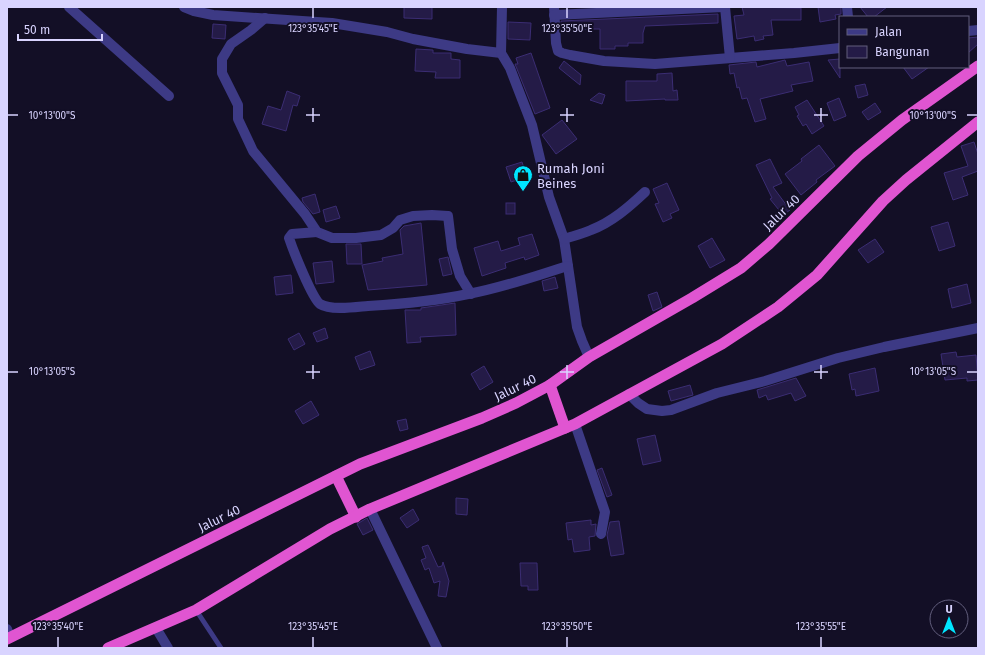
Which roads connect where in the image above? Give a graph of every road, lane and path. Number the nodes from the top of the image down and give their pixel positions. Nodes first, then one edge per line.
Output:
1 (69, 7) edge
2 (184, 7) edge
3 (502, 7) edge
4 (724, 7) edge
5 (554, 11) edge
6 (265, 18) junction
7 (839, 48) edge
8 (501, 53) junction
9 (730, 58) junction
10 (978, 66) edge
11 (169, 96) dead end
12 (978, 122) edge
13 (645, 192) dead end
14 (317, 232) junction
15 (564, 239) junction
16 (568, 266) junction
17 (471, 294) junction
18 (978, 328) edge
19 (589, 356) junction
20 (550, 385) junction
21 (629, 394) junction
22 (570, 426) junction
23 (336, 476) junction
24 (370, 509) junction
25 (356, 516) junction
26 (601, 534) dead end
27 (196, 610) junction
28 (156, 628) junction
29 (8, 635) edge
30 (108, 648) edge
31 (168, 648) edge
32 (221, 648) edge
33 (437, 648) edge

1 - 11 street
2 - 6 street
3 - 8 street
4 - 5 street
4 - 9 street
5 - 9 street
6 - 8 street
6 - 14 street
7 - 9 street
8 - 15 street
10 - 19 highway, Jalur 40
12 - 21 highway
13 - 15 street
14 - 17 street
14 - 17 street
15 - 16 street
16 - 17 street
16 - 19 street
18 - 21 street
19 - 20 highway, Jalur 40
20 - 22 highway
20 - 23 highway, Jalur 40
21 - 22 highway
22 - 24 highway
22 - 26 street
23 - 25 highway
23 - 29 highway, Jalur 40
24 - 25 highway
24 - 33 street
25 - 27 highway
27 - 28 highway
27 - 32 lane
28 - 30 highway
28 - 31 street

